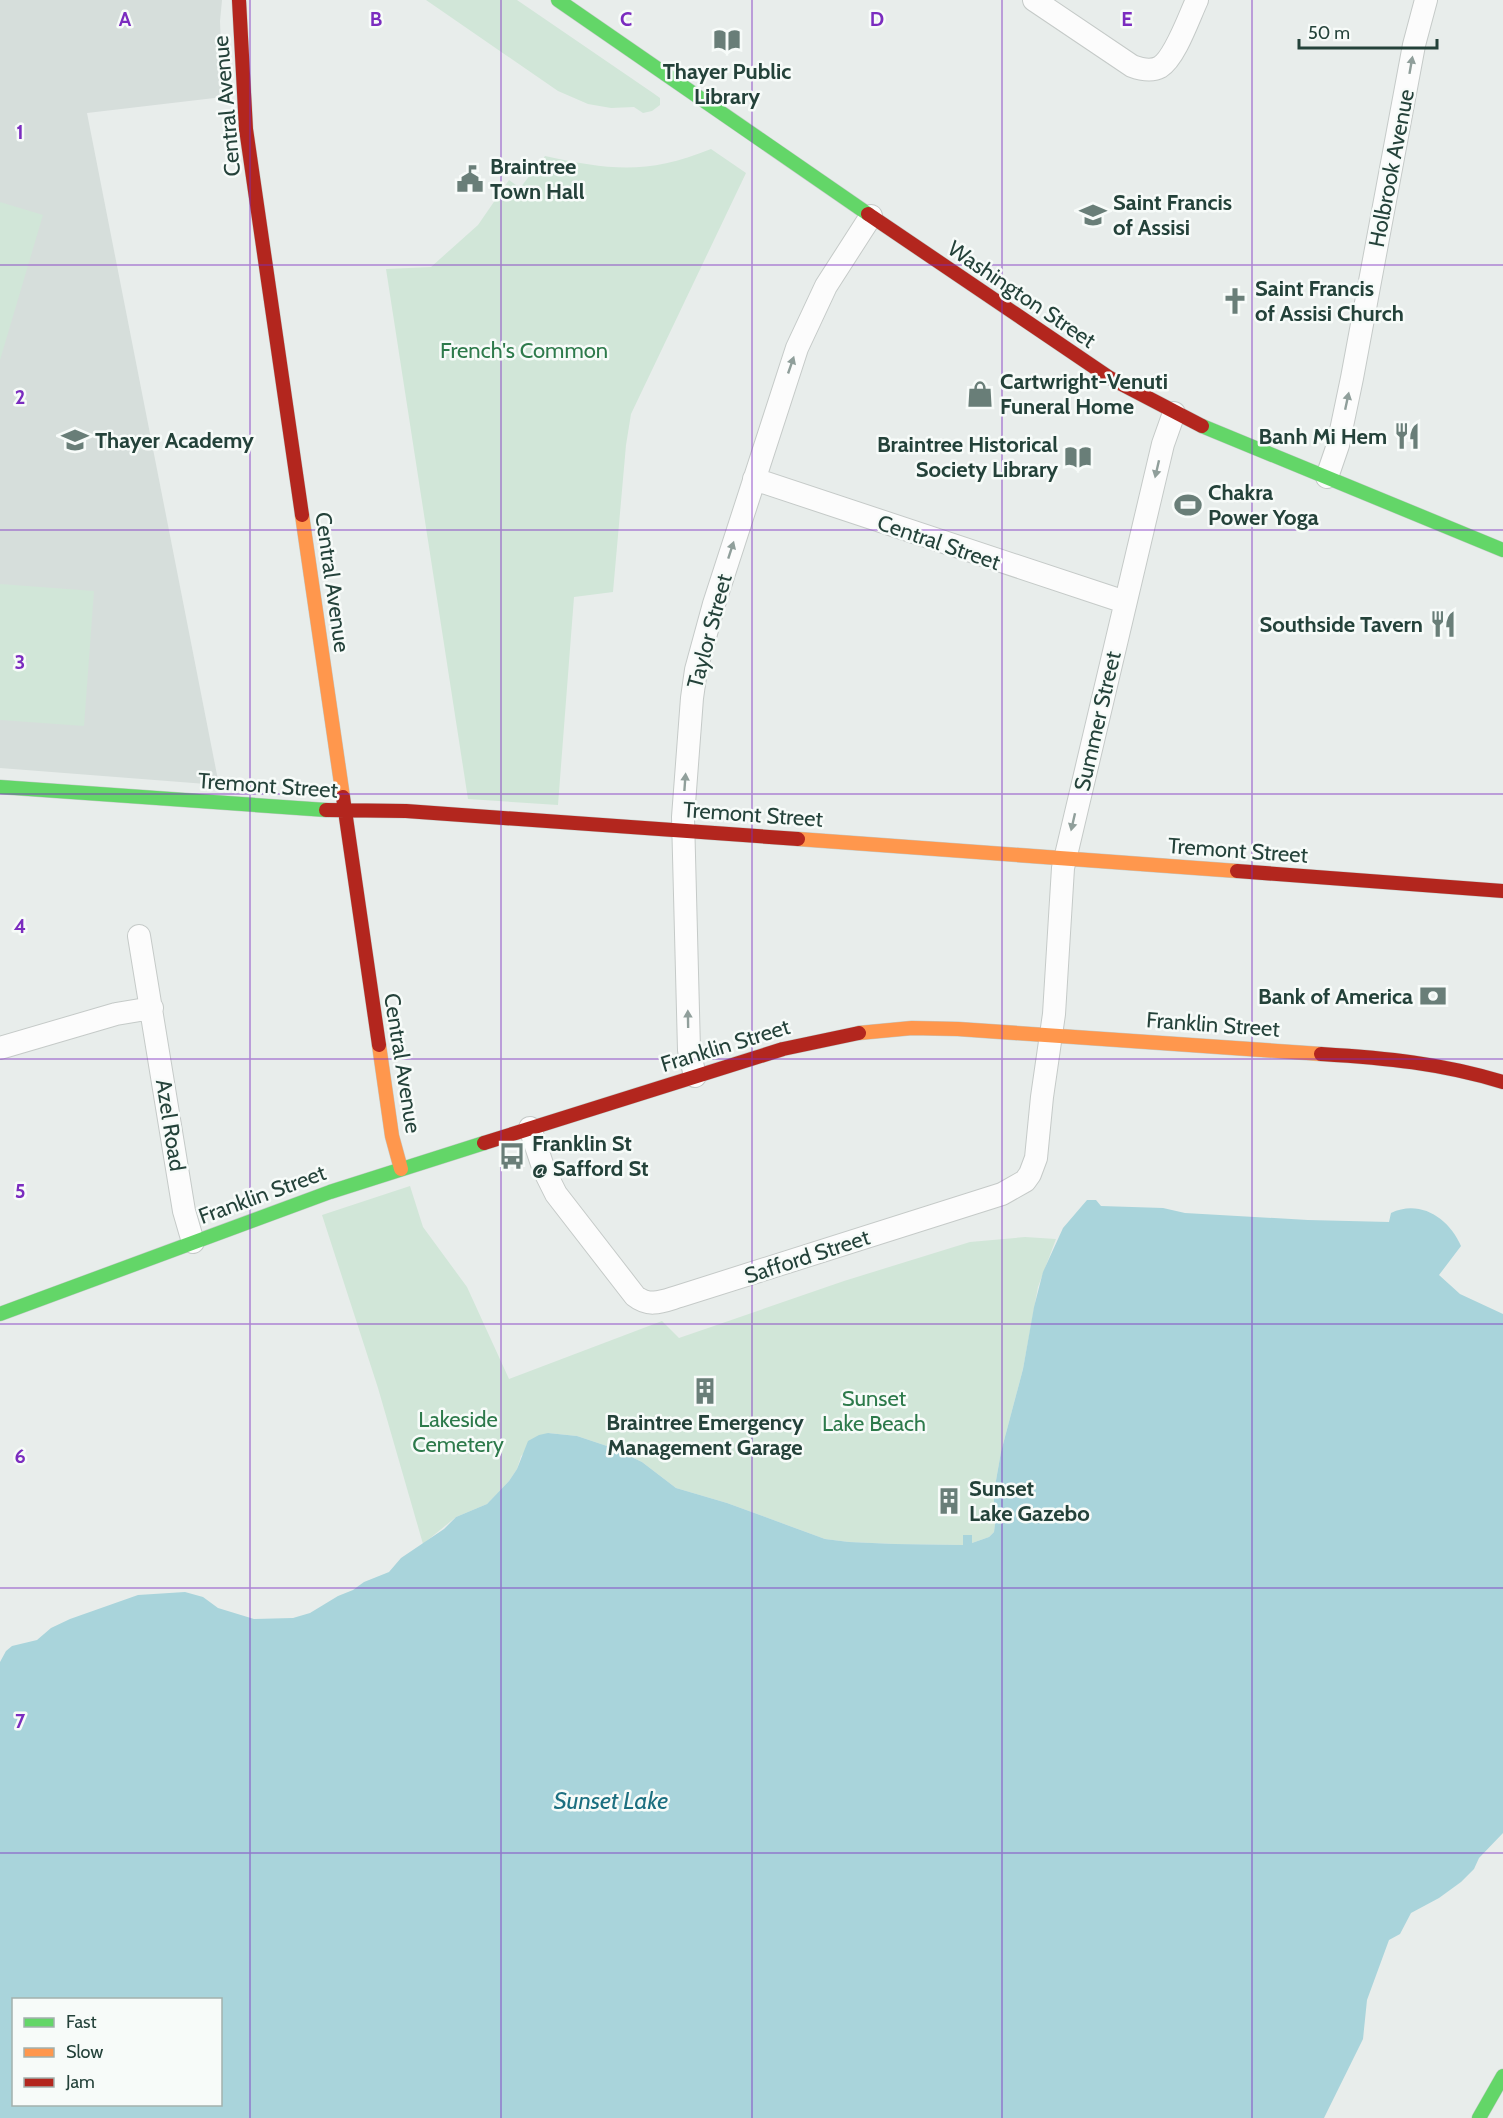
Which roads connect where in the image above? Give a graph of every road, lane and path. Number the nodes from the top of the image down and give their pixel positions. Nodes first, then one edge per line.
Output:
1 (239, 0) edge
2 (1034, 0) edge
3 (1197, 0) edge
4 (1426, 0) edge
5 (568, 3) edge
6 (871, 216) junction
7 (1174, 413) junction
8 (1327, 477) junction
9 (754, 479) junction
10 (1503, 550) edge
11 (1125, 602) junction
12 (0, 787) edge
13 (344, 811) junction
14 (683, 830) junction
15 (1065, 858) junction
16 (1503, 891) edge
17 (140, 936) dead end
18 (152, 1008) junction
19 (1051, 1034) junction
20 (0, 1048) edge
21 (695, 1076) junction
22 (1499, 1076) edge
23 (530, 1128) junction
24 (401, 1169) junction
25 (193, 1242) junction
26 (0, 1314) edge
27 (1503, 2076) edge
28 (1479, 2118) edge

1 - 13 main road, Central Avenue
2 - 3 street
8 -> 4 street, Holbrook Avenue
5 - 6 main road, Washington Street
6 - 7 main road, Washington Street
9 -> 6 street, Taylor Street
7 - 8 main road, Washington Street
7 -> 11 street, Summer Street
8 - 10 main road, Washington Street
9 - 11 street, Central Street
14 -> 9 street, Taylor Street
11 -> 15 street, Summer Street
12 - 13 main road, Tremont Street
13 - 14 main road, Tremont Street
13 - 24 main road, Central Avenue
14 - 15 main road, Tremont Street
21 -> 14 street, Taylor Street
15 - 16 main road, Tremont Street
15 - 19 street, Summer Street
17 - 18 street, Azel Road
18 - 20 street
18 - 25 street, Azel Road
19 - 21 main road, Franklin Street
19 - 22 main road, Franklin Street
19 - 23 street, Safford Street
21 - 23 main road, Franklin Street
23 - 24 main road, Franklin Street
24 - 25 main road, Franklin Street
25 - 26 main road, Franklin Street
27 - 28 main road

